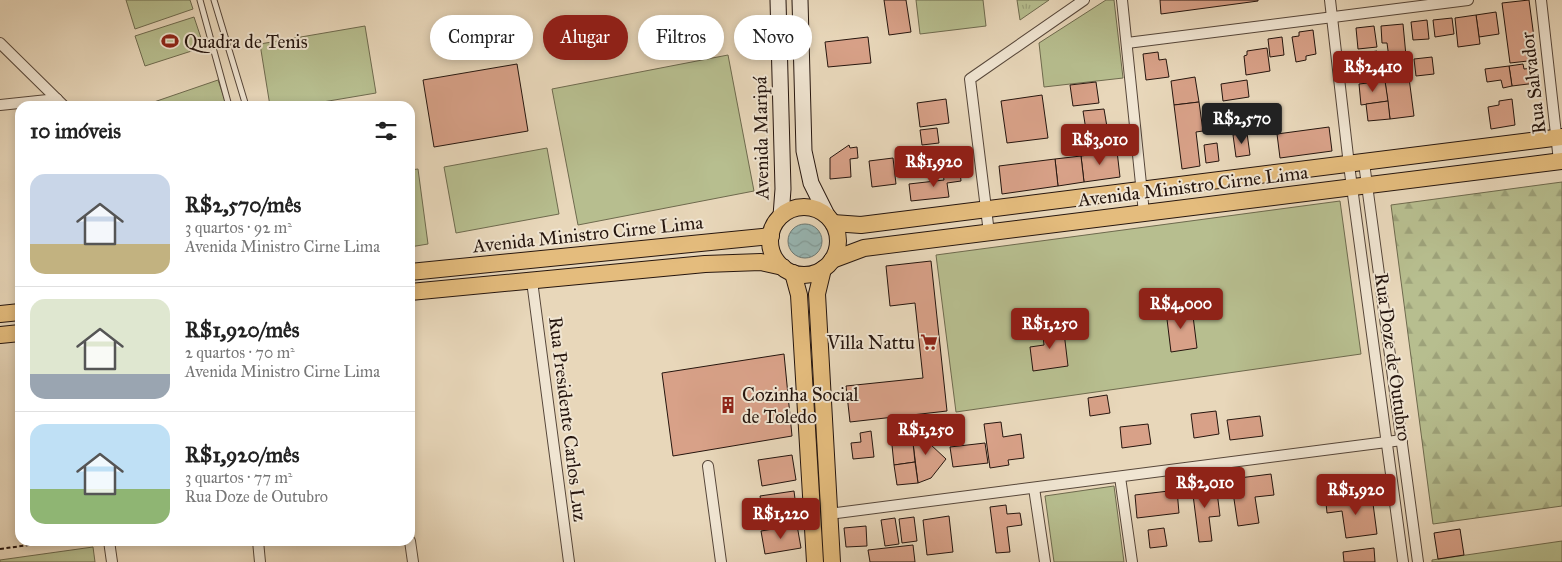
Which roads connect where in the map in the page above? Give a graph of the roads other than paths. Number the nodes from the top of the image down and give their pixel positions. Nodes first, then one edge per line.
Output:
1 (200, 0) edge
2 (214, 0) edge
3 (778, 0) edge
4 (800, 0) edge
5 (1084, 0) edge
6 (1122, 0) edge
7 (1330, 0) edge
8 (1468, 0) edge
9 (1541, 0) edge
10 (1332, 18) junction
11 (0, 43) edge
12 (1127, 43) junction
13 (58, 101) edge
14 (228, 101) edge
15 (244, 101) edge
16 (15, 104) edge
17 (0, 105) edge
18 (1559, 137) edge
19 (1560, 161) edge
20 (1357, 164) junction
21 (1360, 185) junction
22 (1142, 191) junction
23 (986, 210) junction
24 (1144, 213) junction
25 (781, 216) junction
26 (831, 220) junction
27 (989, 233) junction
28 (771, 236) junction
29 (827, 265) junction
30 (788, 270) junction
31 (415, 272) edge
32 (532, 281) junction
33 (415, 292) edge
34 (15, 312) edge
35 (0, 314) edge
36 (15, 334) edge
37 (0, 335) edge
38 (824, 429) junction
39 (806, 430) junction
40 (1402, 440) junction
41 (1387, 442) junction
42 (826, 457) junction
43 (808, 458) junction
44 (708, 466) dead end
45 (1120, 477) junction
46 (1034, 488) junction
47 (829, 514) junction
48 (110, 546) edge
49 (258, 546) edge
50 (411, 546) edge
51 (112, 562) edge
52 (260, 562) edge
53 (413, 562) edge
54 (569, 562) edge
55 (721, 562) edge
56 (815, 562) edge
57 (832, 562) edge
58 (1045, 562) edge
59 (1132, 562) edge
60 (1403, 562) edge
61 (1418, 562) edge

1 - 14 lane
2 - 15 lane
3 - 25 main road, Avenida Maripá
4 - 26 main road
5 - 23 street
6 - 12 street
7 - 10 street
8 - 10 street
9 - 18 street, Rua Salvador
10 - 12 street
10 - 20 street
11 - 13 street
12 - 22 street
16 - 17 street
18 - 19 street, Rua Salvador
18 - 20 main road, Avenida Ministro Cirne Lima
19 - 21 main road, Avenida Ministro Cirne Lima
20 - 21 street
20 - 21 street
20 - 22 main road, Avenida Ministro Cirne Lima
21 - 24 main road, Avenida Ministro Cirne Lima
21 - 40 street
21 - 41 street, Rua Doze de Outubro
22 - 23 main road, Avenida Ministro Cirne Lima
22 - 24 street
23 - 26 main road, Avenida Ministro Cirne Lima
23 - 27 street
24 - 27 main road, Avenida Ministro Cirne Lima
25 - 26 main road
25 - 28 main road
26 - 29 main road
27 - 29 main road, Avenida Ministro Cirne Lima
28 - 30 main road
28 - 31 main road, Avenida Ministro Cirne Lima
29 - 30 main road
29 - 38 main road
30 - 32 main road
30 - 39 main road
32 - 33 main road
32 - 54 street, Rua Presidente Carlos Luz
34 - 35 main road
36 - 37 main road
38 - 39 main road
38 - 42 main road
39 - 43 main road
40 - 41 street
40 - 61 street
41 - 45 street
41 - 60 street, Rua Doze de Outubro
42 - 43 main road
42 - 47 main road
43 - 56 main road
44 - 55 street
45 - 46 street
45 - 59 street
46 - 47 street
46 - 58 street
47 - 57 main road
48 - 51 street
49 - 52 street
50 - 53 street

